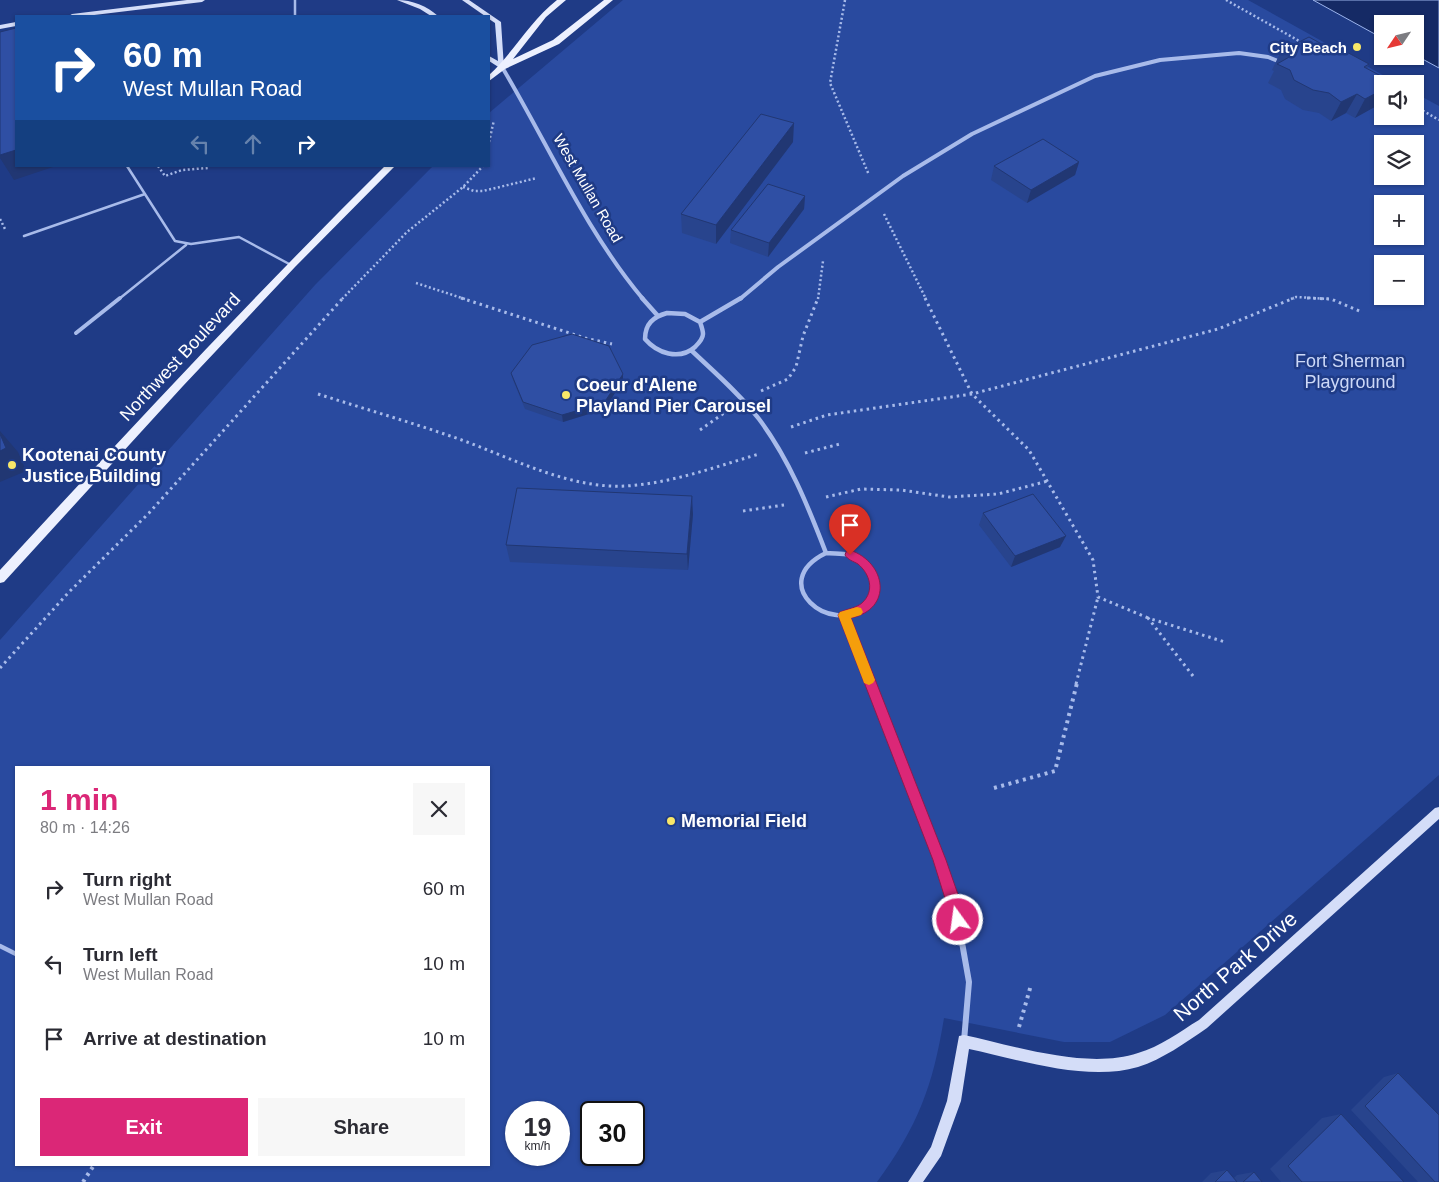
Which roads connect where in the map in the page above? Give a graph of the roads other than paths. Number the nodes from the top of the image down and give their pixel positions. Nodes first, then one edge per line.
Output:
1 (202, 0) edge
2 (295, 0) edge
3 (400, 0) edge
4 (464, 0) edge
5 (562, 0) edge
6 (609, 0) edge
7 (165, 2) edge
8 (79, 15) edge
9 (295, 15) edge
10 (433, 15) edge
11 (487, 15) edge
12 (490, 17) edge
13 (15, 24) edge
14 (0, 27) edge
15 (490, 59) edge
16 (1284, 64) edge
17 (502, 67) junction
18 (490, 78) edge
19 (127, 167) edge
20 (390, 167) edge
21 (145, 194) junction
22 (24, 236) dead end
23 (186, 245) junction
24 (291, 265) junction
25 (658, 316) junction
26 (700, 322) junction
27 (76, 333) dead end
28 (691, 350) junction
29 (826, 554) junction
30 (0, 578) edge
31 (844, 615) junction
32 (1439, 812) edge
33 (0, 946) edge
34 (15, 954) edge
35 (964, 1041) junction
36 (915, 1182) edge

1 - 7 street
2 - 9 lane
3 - 10 street
4 - 11 street
5 - 17 main road
6 - 17 main road
7 - 8 street
12 - 17 street
13 - 14 street
15 - 17 street
16 - 26 street
17 - 18 main road
17 - 25 street, West Mullan Road
19 - 21 lane
20 - 24 main road, Northwest Boulevard
21 - 22 lane
21 - 23 lane
23 - 24 lane
23 - 27 lane
24 - 30 main road, Northwest Boulevard
25 - 26 street
25 - 28 street
26 - 28 street
28 - 29 street
29 - 31 street
29 - 31 street
31 - 35 street
32 - 35 street, North Park Drive
33 - 34 lane
35 - 36 street

